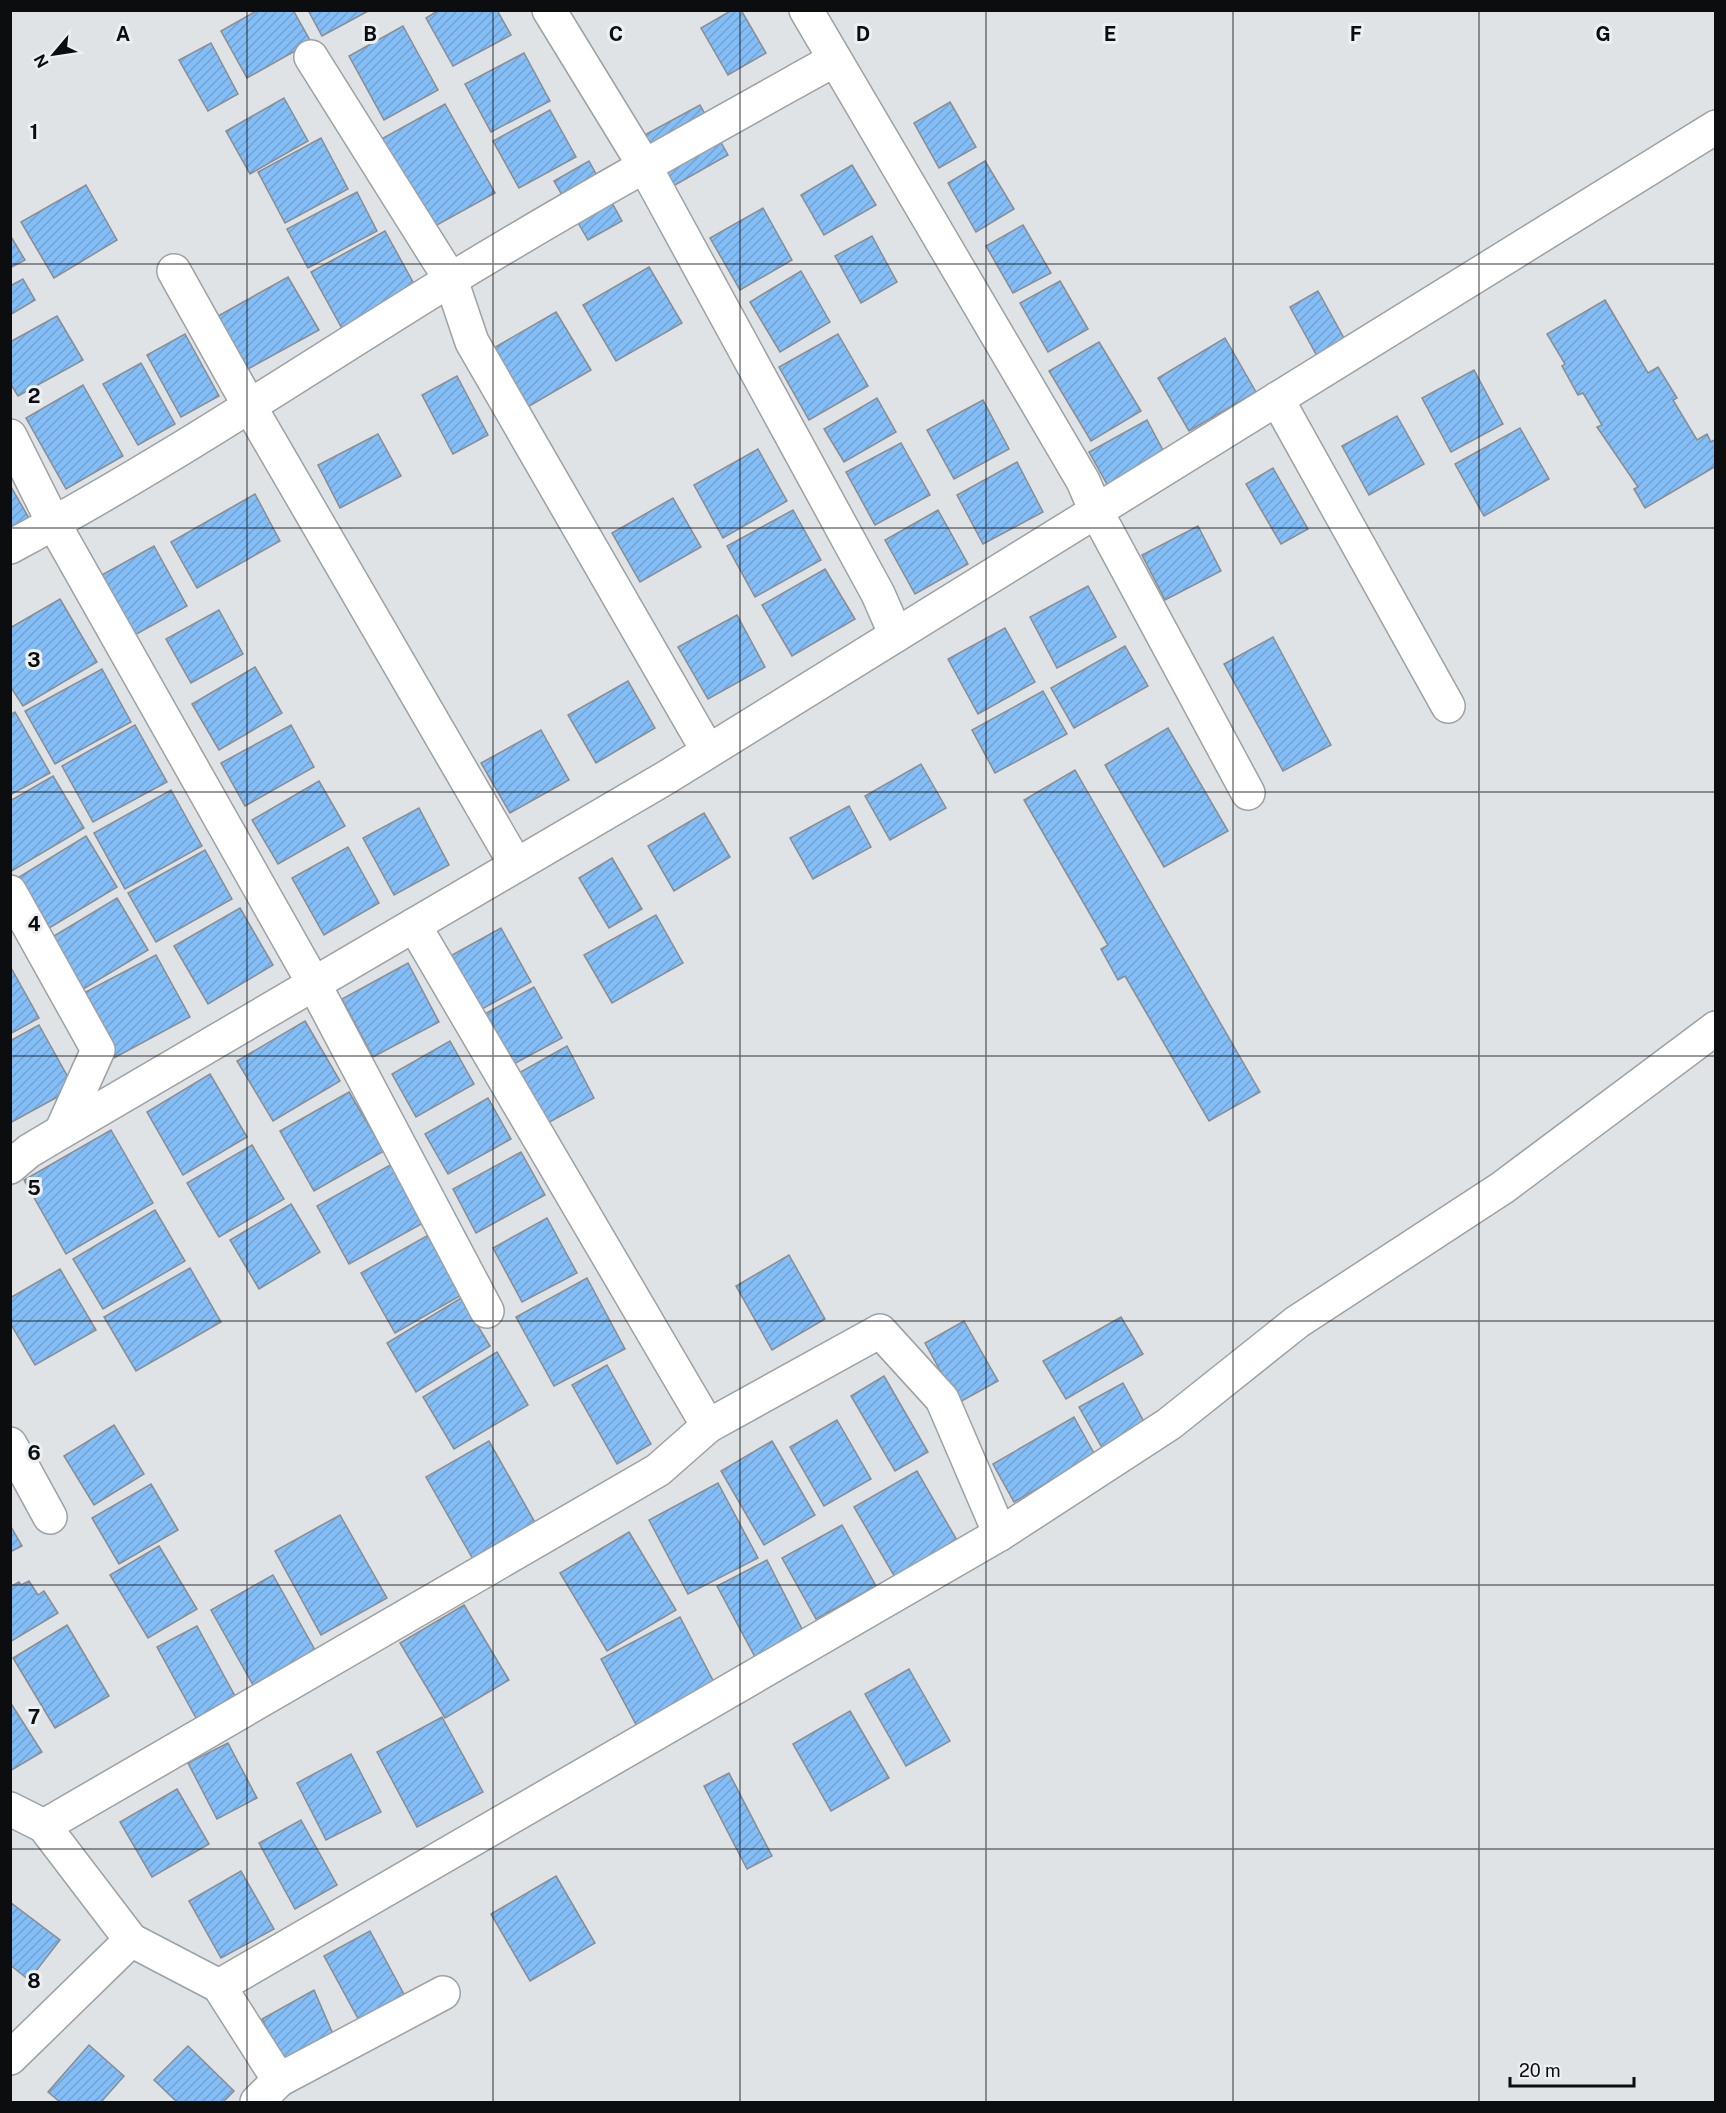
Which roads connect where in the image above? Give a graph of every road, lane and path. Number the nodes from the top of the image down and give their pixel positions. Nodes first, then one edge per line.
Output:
1 (549, 10) edge
2 (806, 10) edge
3 (311, 57) dead end
4 (834, 60) junction
5 (1716, 127) edge
6 (644, 165) junction
7 (174, 271) dead end
8 (451, 280) junction
9 (1277, 399) junction
10 (250, 407) junction
11 (10, 436) edge
12 (1096, 512) junction
13 (54, 524) junction
14 (10, 547) edge
15 (896, 634) junction
16 (1448, 706) dead end
17 (708, 751) junction
18 (1248, 794) dead end
19 (516, 865) junction
20 (10, 892) edge
21 (414, 925) junction
22 (314, 984) junction
23 (1716, 1028) edge
24 (61, 1132) junction
25 (10, 1167) edge
26 (487, 1311) dead end
27 (708, 1426) junction
28 (10, 1444) edge
29 (50, 1517) dead end
30 (1000, 1534) junction
31 (10, 1809) edge
32 (44, 1826) junction
33 (131, 1941) junction
34 (219, 1986) junction
35 (443, 1993) dead end
36 (10, 2058) edge
37 (268, 2091) edge

1 - 6 street
2 - 4 street
3 - 8 street
4 - 6 street
4 - 12 street
5 - 9 street
6 - 8 street
6 - 15 street
7 - 10 street
8 - 10 street
8 - 17 street
9 - 12 street
9 - 16 street
10 - 13 street
10 - 19 street
11 - 13 street
12 - 15 street
12 - 18 street
13 - 14 street
13 - 22 street
15 - 17 street
17 - 19 street
19 - 21 street
20 - 24 street
21 - 22 street
21 - 27 street
22 - 24 street
22 - 26 street
23 - 30 street
24 - 25 street
27 - 30 street
27 - 32 street
28 - 29 street
30 - 34 street
31 - 32 street
32 - 33 street
33 - 34 street
33 - 36 street
34 - 37 street
35 - 37 street

